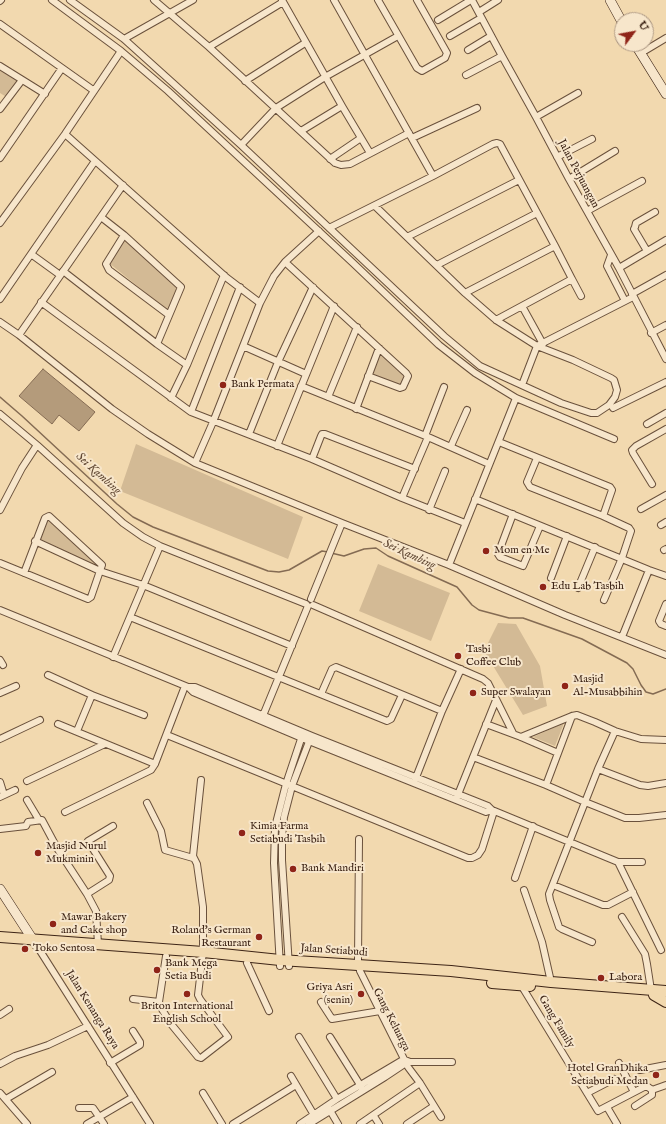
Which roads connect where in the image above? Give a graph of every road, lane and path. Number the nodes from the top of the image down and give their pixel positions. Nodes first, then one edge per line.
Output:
1 (52, 0) edge
2 (70, 0) edge
3 (154, 0) edge
4 (193, 0) edge
5 (334, 0) edge
6 (378, 0) edge
7 (417, 0) edge
8 (471, 0) edge
9 (498, 0) edge
10 (283, 1) edge
11 (613, 1) edge
12 (618, 12) edge
13 (170, 13) junction
14 (480, 15) junction
15 (96, 18) junction
16 (438, 20) dead end
17 (0, 24) edge
18 (90, 27) junction
19 (398, 36) junction
20 (450, 36) dead end
21 (491, 36) junction
22 (666, 38) edge
23 (124, 39) junction
24 (305, 43) junction
25 (209, 47) junction
26 (468, 50) dead end
27 (121, 51) junction
28 (641, 53) joint
29 (365, 56) junction
30 (502, 56) junction
31 (0, 66) edge
32 (62, 68) junction
33 (466, 75) dead end
34 (325, 77) junction
35 (22, 80) junction
36 (244, 81) junction
37 (174, 84) junction
38 (94, 90) junction
39 (168, 92) junction
40 (578, 93) dead end
41 (45, 94) junction
42 (666, 94) edge
43 (342, 106) junction
44 (276, 108) junction
45 (477, 108) dead end
46 (0, 109) edge
47 (536, 117) junction
48 (301, 131) junction
49 (65, 134) junction
50 (411, 136) junction
51 (361, 138) junction
52 (592, 138) dead end
53 (242, 145) junction
54 (615, 151) dead end
55 (370, 153) junction
56 (557, 157) junction
57 (0, 158) edge
58 (330, 159) junction
59 (95, 161) junction
60 (433, 176) junction
61 (569, 178) junction
62 (519, 180) junction
63 (642, 181) dead end
64 (123, 185) junction
65 (294, 195) junction
66 (288, 202) junction
67 (375, 206) junction
68 (586, 211) junction
69 (537, 212) junction
70 (655, 212) dead end
71 (101, 217) junction
72 (0, 223) edge
73 (329, 228) junction
74 (319, 231) junction
75 (124, 235) junction
76 (407, 236) junction
77 (666, 240) edge
78 (555, 246) junction
79 (647, 251) junction
80 (31, 254) junction
81 (611, 255) junction
82 (360, 256) junction
83 (285, 262) junction
84 (353, 263) junction
85 (437, 265) junction
86 (619, 268) junction
87 (62, 273) junction
88 (224, 275) junction
89 (666, 275) edge
90 (572, 279) junction
91 (240, 287) junction
92 (313, 288) junction
93 (465, 293) junction
94 (581, 296) dead end
95 (633, 296) junction
96 (0, 299) edge
97 (625, 301) junction
98 (41, 302) junction
99 (260, 303) junction
100 (334, 306) junction
101 (522, 306) junction
102 (169, 315) junction
103 (496, 320) junction
104 (0, 322) edge
105 (666, 325) edge
106 (357, 327) junction
107 (652, 333) junction
108 (19, 335) junction
109 (157, 344) junction
110 (540, 345) junction
111 (243, 346) junction
112 (379, 348) junction
113 (666, 356) edge
114 (278, 362) junction
115 (187, 365) junction
116 (480, 366) junction
117 (475, 373) junction
118 (306, 374) junction
119 (368, 376) junction
120 (666, 382) edge
121 (522, 385) junction
122 (301, 386) junction
123 (444, 387) dead end
124 (328, 397) junction
125 (171, 398) junction
126 (516, 398) junction
127 (561, 403) junction
128 (613, 408) dead end
129 (356, 409) junction
130 (467, 410) dead end
131 (191, 412) junction
132 (666, 413) edge
133 (0, 414) edge
134 (556, 415) junction
135 (213, 422) junction
136 (647, 424) dead end
137 (666, 429) edge
138 (249, 434) junction
139 (427, 436) junction
140 (614, 439) dead end
141 (499, 442) junction
142 (37, 445) junction
143 (277, 446) junction
144 (451, 446) junction
145 (537, 458) junction
146 (312, 459) junction
147 (195, 463) junction
148 (489, 464) junction
149 (415, 469) junction
150 (445, 471) dead end
151 (652, 484) dead end
152 (666, 496) edge
153 (402, 498) junction
154 (475, 499) junction
155 (0, 509) edge
156 (430, 510) junction
157 (641, 510) dead end
158 (513, 514) junction
159 (603, 516) junction
160 (342, 523) junction
161 (465, 523) junction
162 (540, 526) junction
163 (567, 536) junction
164 (35, 541) junction
165 (160, 546) junction
166 (595, 547) junction
167 (622, 558) junction
168 (0, 563) edge
169 (449, 565) junction
170 (649, 570) junction
171 (100, 571) junction
172 (24, 573) junction
173 (666, 576) edge
174 (551, 578) dead end
175 (143, 585) junction
176 (578, 588) dead end
177 (604, 600) dead end
178 (310, 604) junction
179 (666, 604) edge
180 (0, 610) edge
181 (130, 617) junction
182 (666, 626) edge
183 (622, 637) junction
184 (292, 646) junction
185 (666, 655) edge
186 (113, 657) junction
187 (461, 669) junction
188 (48, 675) dead end
189 (279, 678) junction
190 (16, 686) dead end
191 (187, 687) junction
192 (0, 693) edge
193 (321, 694) junction
194 (92, 695) junction
195 (402, 695) junction
196 (496, 700) junction
197 (442, 711) junction
198 (144, 715) dead end
199 (572, 716) junction
200 (262, 718) junction
201 (40, 720) dead end
202 (58, 724) dead end
203 (486, 724) junction
204 (615, 731) junction
205 (77, 732) junction
206 (513, 734) junction
207 (167, 735) junction
208 (303, 735) junction
209 (521, 737) junction
210 (310, 738) junction
211 (0, 739) edge
212 (666, 740) edge
213 (106, 744) junction
214 (558, 753) junction
215 (473, 757) junction
216 (155, 764) junction
217 (598, 769) junction
218 (202, 780) dead end
219 (415, 780) junction
220 (27, 781) dead end
221 (0, 782) edge
222 (666, 783) edge
223 (286, 784) junction
224 (546, 785) junction
225 (292, 786) junction
226 (16, 790) dead end
227 (2, 796) edge
228 (457, 797) junction
229 (27, 800) dead end
230 (585, 802) junction
231 (147, 803) dead end
232 (493, 811) junction
233 (65, 812) dead end
234 (666, 815) edge
235 (39, 820) junction
236 (113, 826) dead end
237 (532, 826) junction
238 (0, 829) edge
239 (359, 839) dead end
240 (569, 841) junction
241 (193, 858) junction
242 (618, 862) junction
243 (642, 862) dead end
244 (274, 863) junction
245 (282, 863) junction
246 (515, 878) dead end
247 (283, 884) junction
248 (276, 885) junction
249 (553, 885) junction
250 (0, 889) edge
251 (524, 890) dead end
252 (633, 892) junction
253 (87, 894) junction
254 (622, 917) dead end
255 (0, 937) edge
256 (35, 942) junction
257 (592, 942) dead end
258 (0, 943) edge
259 (98, 944) junction
260 (661, 950) dead end
261 (203, 955) junction
262 (166, 956) junction
263 (247, 963) junction
264 (284, 963) junction
265 (357, 967) junction
266 (551, 982) junction
267 (521, 985) junction
268 (652, 992) junction
269 (666, 993) edge
270 (133, 999) dead end
271 (159, 1002) junction
272 (321, 1002) dead end
273 (666, 1002) edge
274 (9, 1009) dead end
275 (269, 1011) dead end
276 (378, 1012) junction
277 (0, 1015) edge
278 (88, 1026) junction
279 (133, 1031) dead end
280 (299, 1037) dead end
281 (330, 1037) dead end
282 (452, 1062) dead end
283 (110, 1063) junction
284 (405, 1063) junction
285 (0, 1064) edge
286 (619, 1064) dead end
287 (666, 1065) edge
288 (640, 1070) dead end
289 (52, 1072) dead end
290 (291, 1076) dead end
291 (614, 1079) dead end
292 (420, 1083) junction
293 (666, 1085) edge
294 (296, 1086) junction
295 (362, 1088) junction
296 (652, 1090) junction
297 (634, 1092) junction
298 (0, 1093) edge
299 (203, 1093) dead end
300 (587, 1093) junction
301 (132, 1097) junction
302 (6, 1099) junction
303 (337, 1099) junction
304 (434, 1106) junction
305 (635, 1106) dead end
306 (607, 1107) junction
307 (80, 1108) dead end
308 (329, 1108) junction
309 (314, 1115) junction
310 (100, 1116) junction
311 (374, 1116) junction
312 (440, 1117) dead end
313 (25, 1123) edge
314 (87, 1124) edge
315 (104, 1124) edge
316 (150, 1124) edge
317 (222, 1124) edge
318 (233, 1124) edge
319 (300, 1124) edge
320 (309, 1124) edge
321 (338, 1124) edge
322 (360, 1124) edge
323 (379, 1124) edge
324 (407, 1124) edge
325 (617, 1124) edge

1 - 18 street
2 - 15 street
3 - 13 street
4 - 13 street
5 - 29 street
6 - 19 street
7 - 19 street
8 - 14 street, Jalan Perjuangan
8 - 16 street
9 - 14 street
10 - 24 street
10 - 25 street
11 - 12 street
13 - 23 street
13 - 25 street
14 - 20 street
14 - 21 street, Jalan Perjuangan
15 - 18 street
15 - 23 street
17 - 32 street
18 - 27 street
19 - 29 street
21 - 26 street
21 - 30 street, Jalan Perjuangan
22 - 28 street
23 - 37 street
24 - 34 street
24 - 36 street
25 - 36 street
27 - 38 street
27 - 39 street
28 - 42 street
29 - 34 street
29 - 50 street
30 - 33 street
30 - 47 street, Jalan Perjuangan
31 - 35 street
32 - 38 street
32 - 41 street
34 - 43 street
34 - 44 street
35 - 41 street
35 - 46 street
36 - 44 street
37 - 39 street
37 - 53 street
38 - 49 street
39 - 66 street
40 - 47 street
41 - 57 street
43 - 48 street
43 - 51 street
44 - 48 street
44 - 53 street
45 - 50 street
47 - 56 street, Jalan Perjuangan
48 - 58 street
49 - 59 street
49 - 72 street
50 - 55 street
50 - 60 street
51 - 55 street
51 - 58 street
52 - 56 street
53 - 65 street
54 - 61 street
55 - 58 street
56 - 61 street, Jalan Perjuangan
59 - 64 street
59 - 80 street
60 - 62 street
60 - 67 street
61 - 68 street, Jalan Perjuangan
62 - 69 street
62 - 76 street
63 - 68 street
64 - 71 street
64 - 88 street
65 - 66 street
65 - 73 street
66 - 74 street
67 - 73 street
67 - 76 street
68 - 81 street, Jalan Perjuangan
69 - 78 street
69 - 85 street
70 - 79 street
71 - 75 street
71 - 87 street
73 - 82 street
74 - 83 street
74 - 84 street
75 - 102 street
75 - 102 street
76 - 85 street
77 - 79 street
78 - 90 street
78 - 93 street
79 - 86 street
80 - 87 street
80 - 96 street
81 - 86 street, Jalan Perjuangan
81 - 97 street
82 - 84 street
82 - 116 street
83 - 92 street
83 - 99 street
84 - 117 street
85 - 93 street
86 - 95 street, Jalan Perjuangan
87 - 98 street
87 - 109 street
88 - 91 street
88 - 115 street
89 - 95 street
90 - 94 street
90 - 101 street
91 - 99 street
91 - 131 street
92 - 100 street
92 - 114 street
93 - 103 street
95 - 97 street
95 - 107 street, Jalan Perjuangan
97 - 110 street
98 - 108 street
98 - 125 street
99 - 111 street
100 - 106 street
100 - 118 street
101 - 103 street
101 - 110 street
102 - 109 street
103 - 110 street
104 - 108 street
105 - 107 street
106 - 112 street
106 - 124 street
107 - 113 street, Jalan Perjuangan
108 - 147 street
109 - 115 street
110 - 121 street
110 - 127 street
111 - 114 street
111 - 135 street
112 - 119 street
112 - 119 street
114 - 118 street
114 - 138 street
115 - 125 street
116 - 117 street
116 - 121 street
117 - 126 street
118 - 122 street
119 - 129 street
120 - 128 street
121 - 127 street
122 - 124 street
122 - 143 street
123 - 139 street
124 - 129 street
125 - 131 street
126 - 134 street
126 - 141 street
127 - 134 street
129 - 139 street
130 - 144 street
131 - 135 street
132 - 136 street
133 - 142 street
134 - 140 street
135 - 138 street
135 - 147 street
137 - 151 street
138 - 143 street
139 - 144 street
139 - 149 street
141 - 145 street
141 - 148 street
142 - 155 street
142 - 165 street
143 - 146 street
144 - 148 street
145 - 159 street
145 - 159 street
146 - 149 street
146 - 153 street
147 - 160 street
148 - 154 street
149 - 153 street
150 - 156 street
152 - 157 street
153 - 156 street
154 - 158 street
154 - 161 street
156 - 161 street
158 - 162 street
158 - 162 street
159 - 167 street
160 - 169 street
160 - 178 street
161 - 169 street
162 - 163 street
163 - 166 street
163 - 174 street
164 - 171 street
164 - 171 street
164 - 172 street
165 - 175 street
165 - 178 street
166 - 167 street
166 - 176 street
167 - 170 street
167 - 177 street
168 - 172 street
169 - 183 street
170 - 173 street
170 - 183 street
171 - 172 street
171 - 175 street
175 - 181 street
175 - 184 street
178 - 184 street
178 - 187 street
179 - 182 street
180 - 186 street
181 - 186 street
181 - 189 street
183 - 185 street
184 - 189 street
186 - 191 street
187 - 196 street
187 - 197 street
188 - 194 street
189 - 193 street
189 - 200 street
190 - 192 street
191 - 200 street
191 - 207 street
193 - 195 street
193 - 195 street
194 - 198 street
194 - 205 street
195 - 197 street
196 - 203 street
196 - 206 street
197 - 219 street
199 - 204 street
199 - 209 street
199 - 214 street
200 - 208 street
201 - 211 street
202 - 205 street
203 - 206 street
203 - 215 street
204 - 212 street
204 - 217 street
205 - 213 street
206 - 209 street
207 - 216 street
207 - 223 street
208 - 210 street
208 - 223 street
209 - 214 street
210 - 219 street
210 - 225 street
213 - 216 street
213 - 220 street
214 - 224 street
215 - 224 street
215 - 228 street
216 - 233 street
217 - 222 street
217 - 230 street
218 - 241 street
219 - 228 street
221 - 227 street
223 - 225 street
223 - 244 street
224 - 230 street
225 - 232 street
225 - 245 street
226 - 227 street
228 - 232 street
229 - 235 street
230 - 234 street
230 - 240 street
231 - 241 street
232 - 237 street
235 - 238 street
235 - 253 street
236 - 253 street
237 - 240 street
237 - 246 street
239 - 265 street
240 - 242 street
240 - 249 street
241 - 261 street
242 - 243 street
242 - 252 street
244 - 245 street
244 - 248 street
245 - 247 street
247 - 248 street
247 - 264 street
248 - 264 street
249 - 252 street
249 - 257 street
250 - 256 street, Jalan Kenanga Raya
251 - 266 street
252 - 260 street
253 - 259 street
254 - 268 street
255 - 256 main road, Jalan Setiabudi
256 - 258 main road, Jalan Setiabudi
256 - 259 main road, Jalan Setiabudi
256 - 262 main road, Jalan Setiabudi
256 - 278 street, Jalan Kenanga Raya
259 - 261 main road, Jalan Setiabudi
261 - 262 main road, Jalan Setiabudi
261 - 263 main road, Jalan Setiabudi
261 - 264 main road, Jalan Setiabudi
261 - 271 street
262 - 271 street
263 - 264 main road, Jalan Setiabudi
263 - 275 street
264 - 265 main road, Jalan Setiabudi
265 - 266 main road, Jalan Setiabudi
265 - 267 main road, Jalan Setiabudi
265 - 276 street, Gang Keluarga
266 - 268 main road, Jalan Setiabudi
267 - 268 main road, Jalan Setiabudi
267 - 300 street, Gang Family
268 - 269 main road, Jalan Setiabudi
268 - 273 main road
270 - 271 street
272 - 276 street
274 - 277 street
276 - 284 street, Gang Keluarga
278 - 283 street, Jalan Kenanga Raya
278 - 285 street
279 - 283 street
280 - 303 street
281 - 295 street
282 - 284 street
283 - 301 street, Jalan Kenanga Raya
284 - 292 street, Gang Keluarga
284 - 295 street
286 - 297 street
287 - 288 street
289 - 302 street
290 - 294 street
291 - 300 street
292 - 304 street, Gang Keluarga
292 - 311 street
293 - 296 street
294 - 309 street
294 - 318 street
295 - 303 street
295 - 308 street
296 - 297 street
296 - 305 street
297 - 306 street
298 - 302 street
299 - 317 street
300 - 306 street, Gang Family
301 - 310 street
301 - 316 street, Jalan Kenanga Raya
302 - 313 street
303 - 308 street
304 - 312 street, Gang Keluarga
304 - 324 street
306 - 325 street
307 - 310 street
308 - 309 street
308 - 320 street
308 - 321 street
309 - 319 street
310 - 314 street
310 - 315 street
311 - 322 street
311 - 323 street

